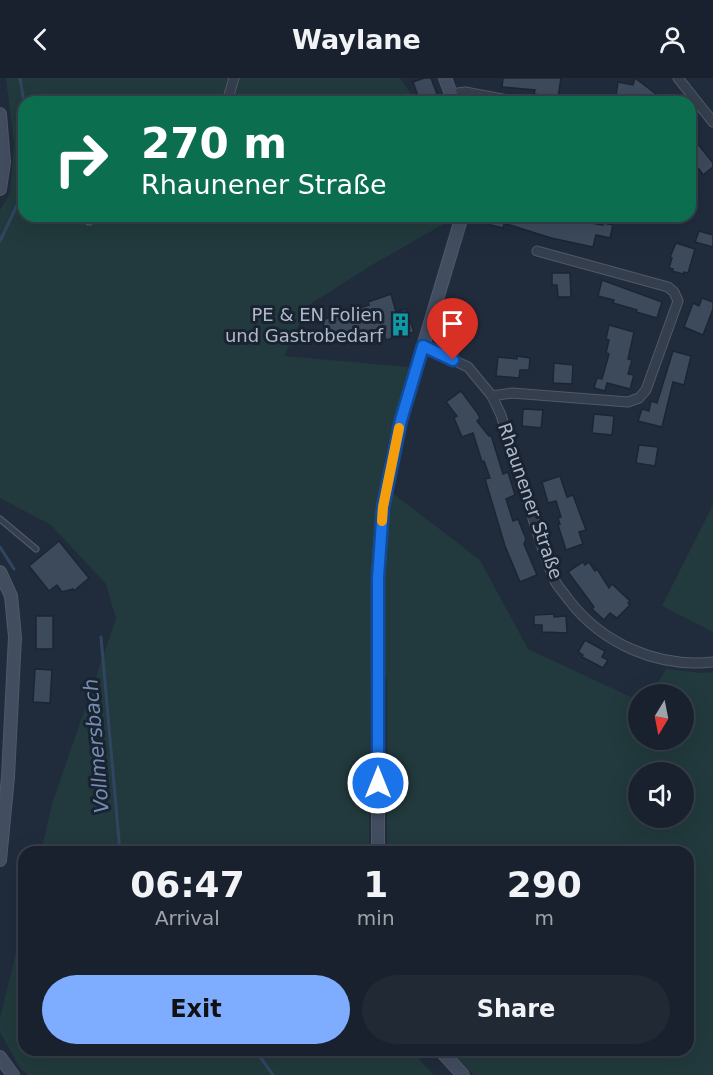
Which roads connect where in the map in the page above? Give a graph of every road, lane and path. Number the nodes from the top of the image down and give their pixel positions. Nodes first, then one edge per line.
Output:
1 (234, 78) edge
2 (445, 78) edge
3 (678, 78) edge
4 (229, 96) edge
5 (451, 96) edge
6 (456, 96) edge
7 (487, 96) edge
8 (692, 96) edge
9 (696, 101) edge
10 (0, 114) edge
11 (713, 122) edge
12 (0, 189) edge
13 (460, 222) edge
14 (537, 251) dead end
15 (423, 346) junction
16 (492, 396) junction
17 (0, 519) edge
18 (36, 549) dead end
19 (0, 572) edge
20 (713, 662) edge
21 (378, 846) edge
22 (0, 860) edge
23 (446, 1056) edge
24 (0, 1057) edge
25 (13, 1075) edge
26 (463, 1075) edge

1 - 4 street
2 - 5 street
3 - 8 street
6 - 7 street
9 - 11 street
10 - 12 street
13 - 15 street
14 - 16 street
15 - 16 street, Rhaunener Straße
15 - 21 street
16 - 20 street, Rhaunener Straße
17 - 18 lane
19 - 22 street
23 - 26 street
24 - 25 street

